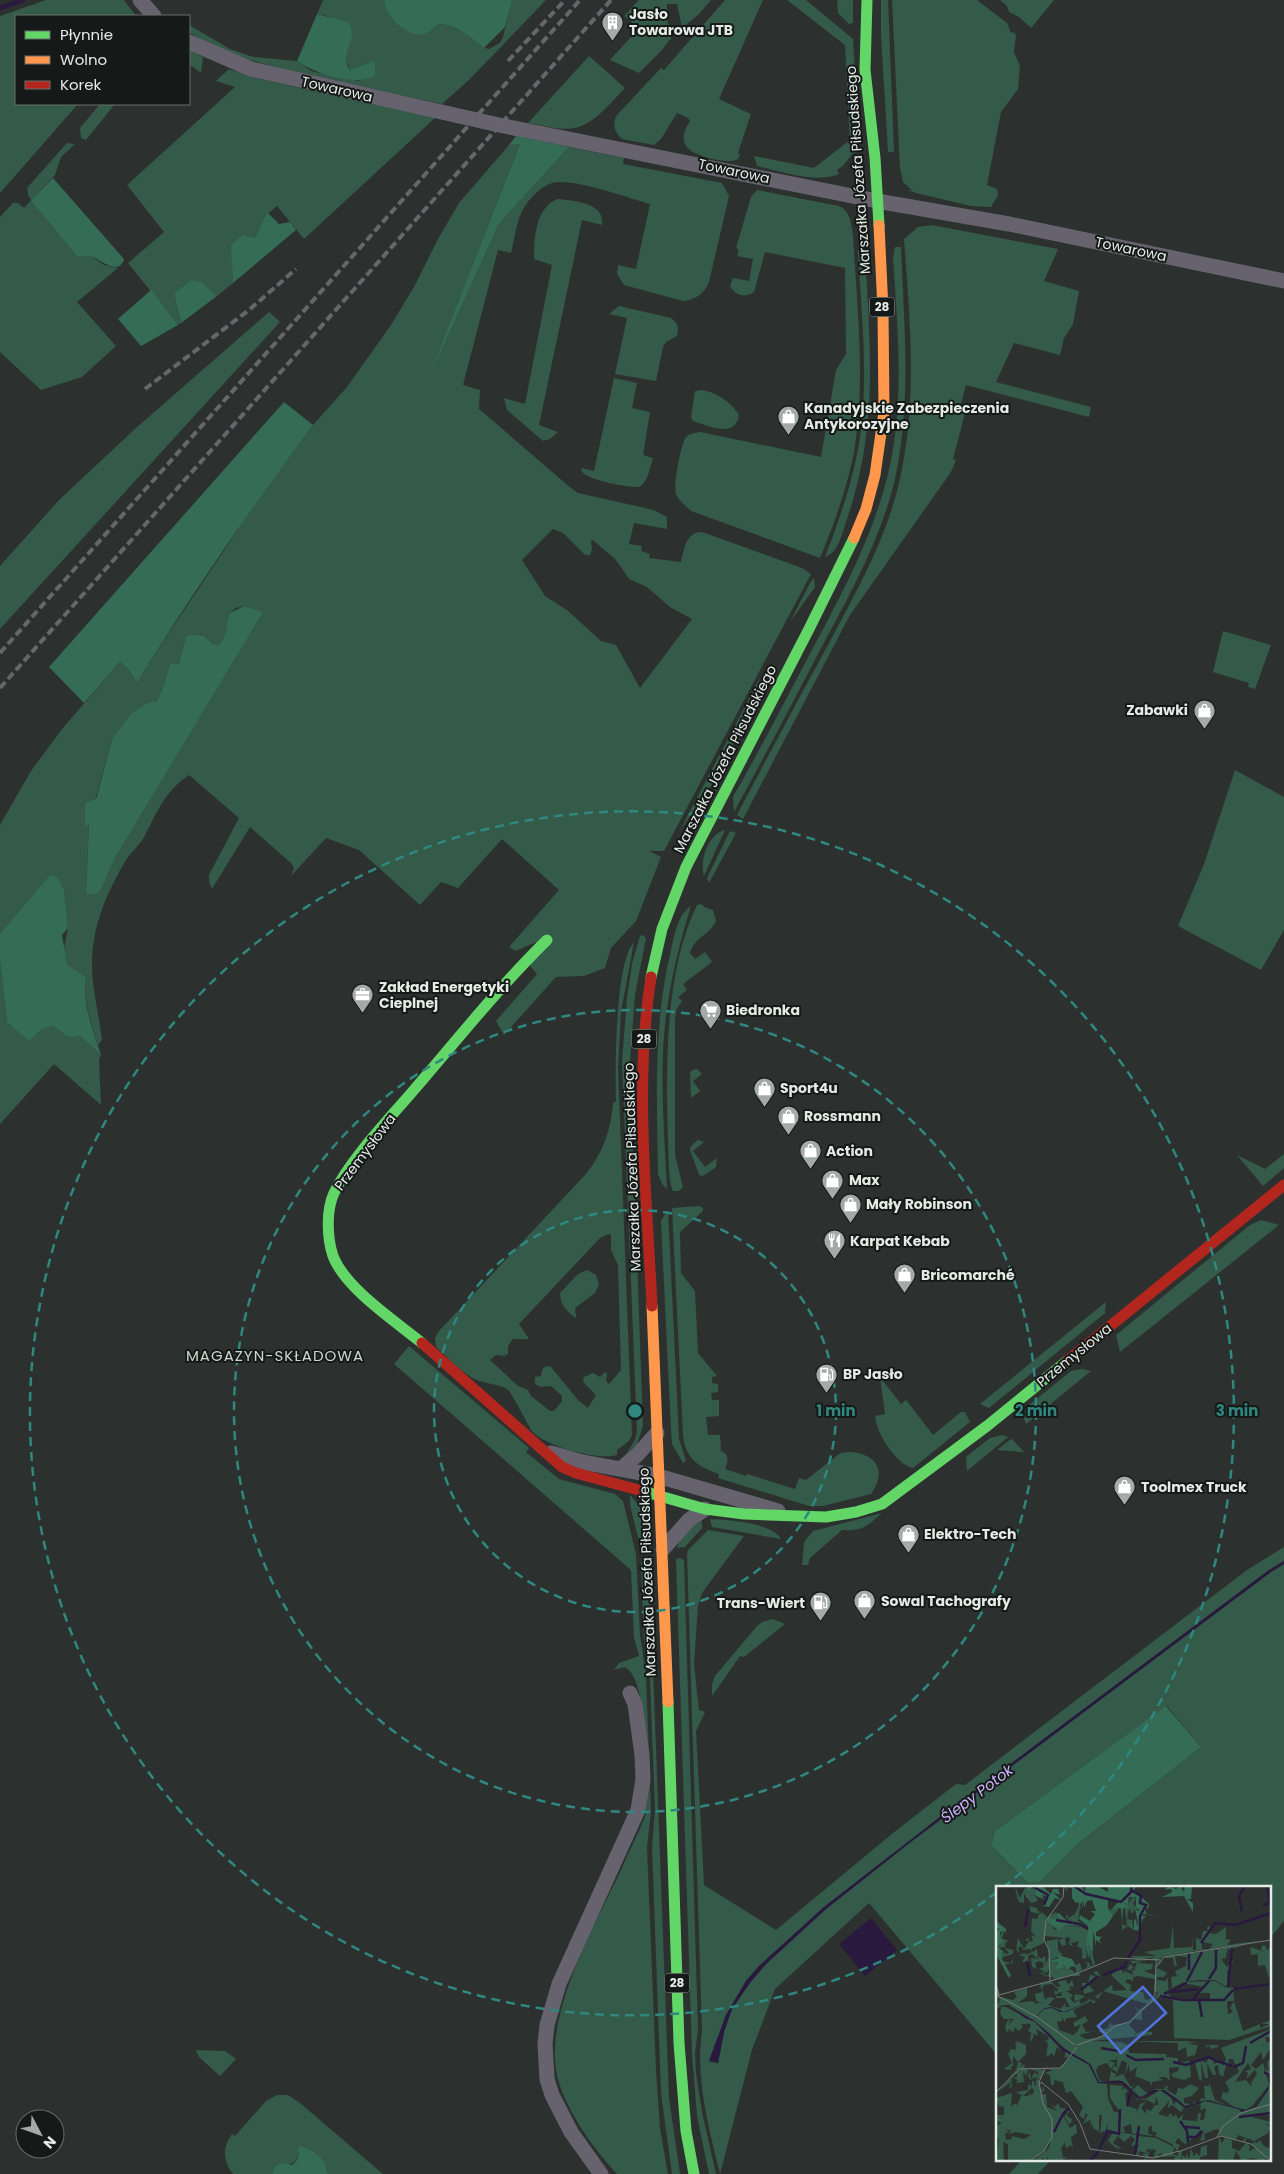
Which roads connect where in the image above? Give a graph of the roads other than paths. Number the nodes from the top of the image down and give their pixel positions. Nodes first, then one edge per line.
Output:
1 (140, 0) edge
2 (867, 0) edge
3 (153, 15) edge
4 (190, 42) edge
5 (877, 201) junction
6 (1284, 281) edge
7 (547, 940) dead end
8 (1284, 1185) edge
9 (657, 1433) junction
10 (539, 1449) junction
11 (622, 1468) junction
12 (658, 1476) junction
13 (660, 1497) junction
14 (705, 1509) junction
15 (796, 1517) junction
16 (663, 1548) junction
17 (630, 1693) dead end
18 (601, 2174) edge
19 (694, 2174) edge

1 - 3 street
2 - 5 main road, Marszałka Józefa Piłsudskiego / 28
4 - 5 street, Towarowa
5 - 6 street, Towarowa
5 - 9 main road, Marszałka Józefa Piłsudskiego / 28
7 - 10 main road, Przemysłowa
8 - 15 main road, Przemysłowa
9 - 11 street
9 - 12 main road, Marszałka Józefa Piłsudskiego / 28
10 - 11 street, Przemysłowa
10 - 13 main road, Przemysłowa
11 - 12 street, Przemysłowa
12 - 13 main road, Marszałka Józefa Piłsudskiego / 28
12 - 15 street, Przemysłowa
13 - 14 main road, Przemysłowa
13 - 16 main road, Marszałka Józefa Piłsudskiego / 28
14 - 15 main road, Przemysłowa
14 - 16 street
16 - 19 main road, Marszałka Józefa Piłsudskiego / 28
17 - 18 street

